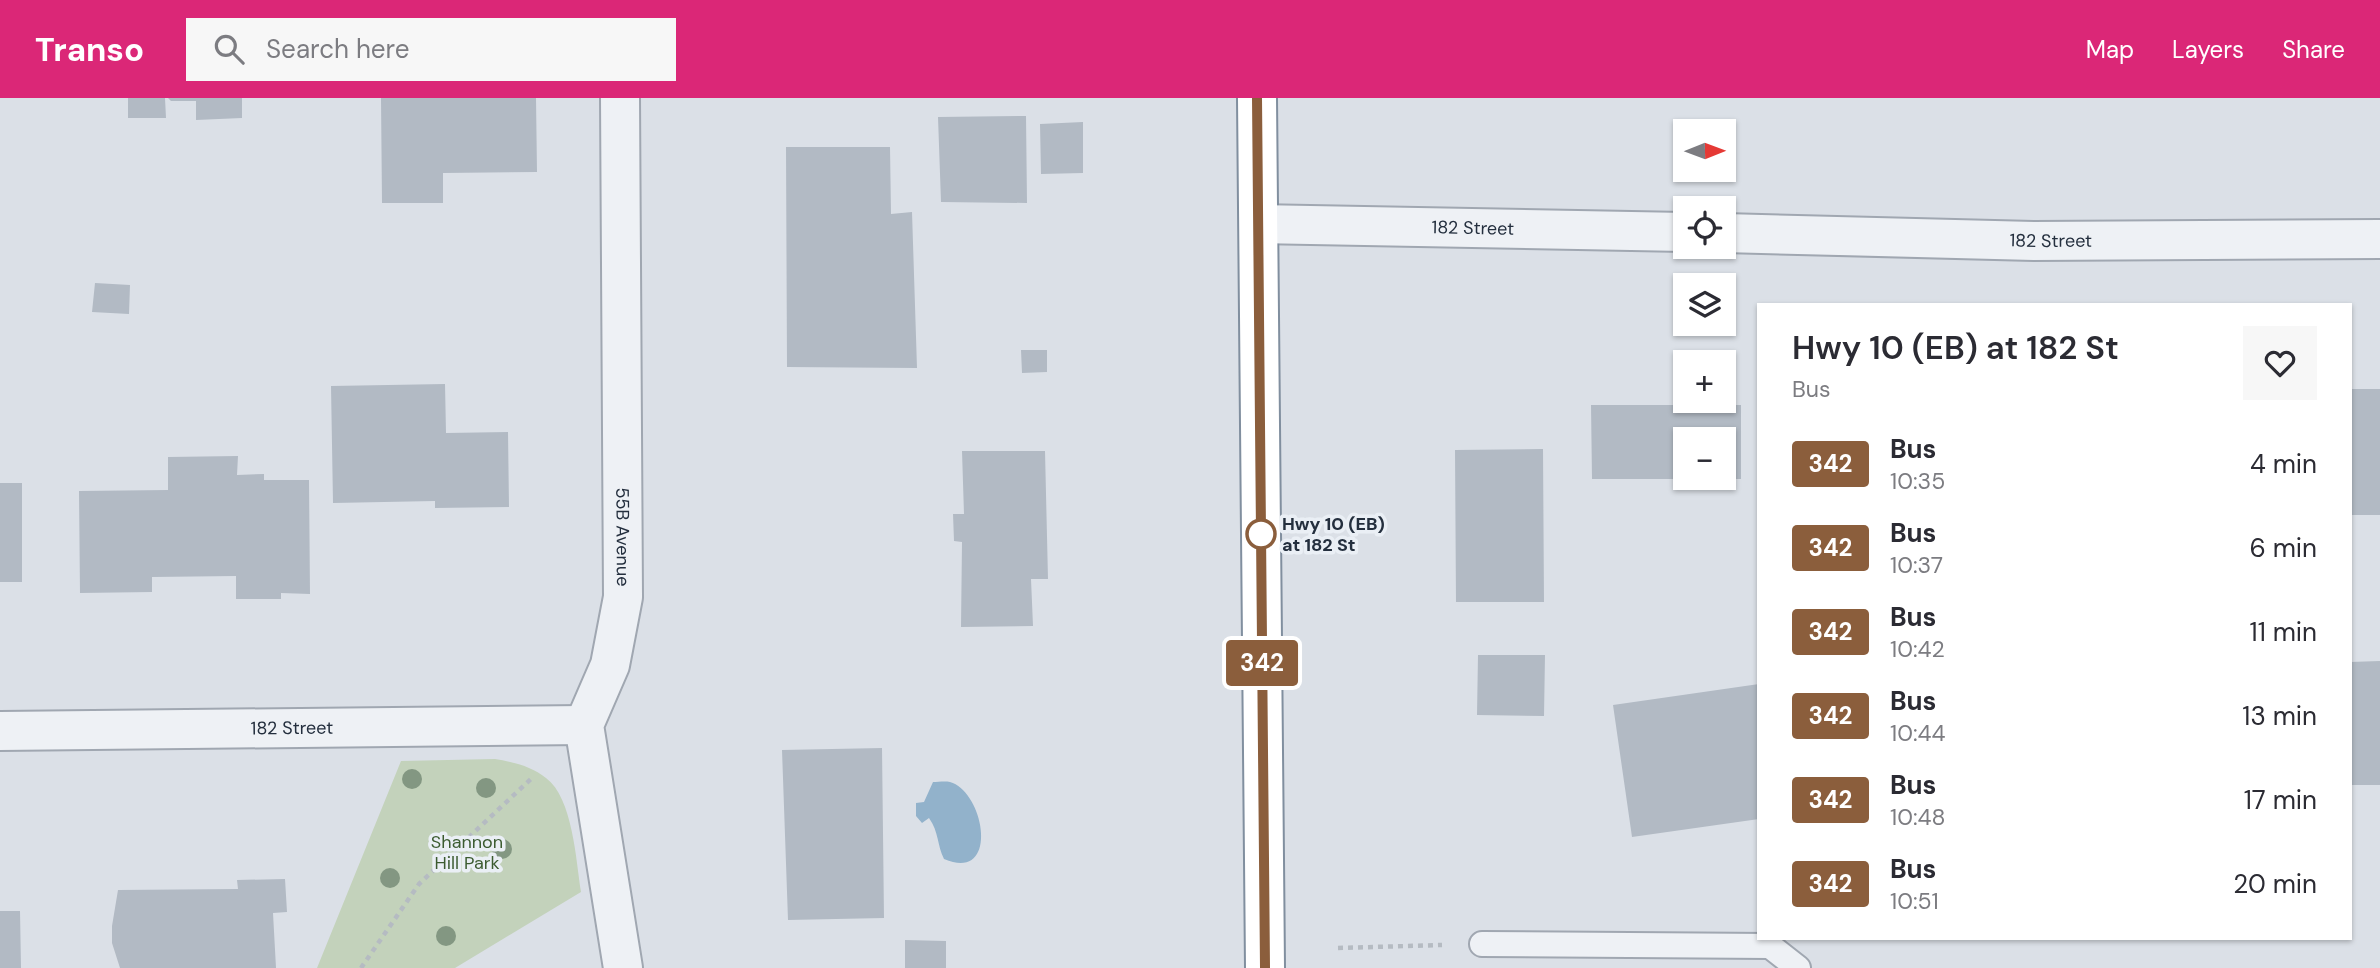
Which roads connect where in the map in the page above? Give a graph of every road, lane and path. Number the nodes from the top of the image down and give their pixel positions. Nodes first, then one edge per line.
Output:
1 (620, 98) edge
2 (1257, 98) edge
3 (1259, 224) junction
4 (1673, 232) edge
5 (1736, 233) edge
6 (2380, 239) edge
7 (584, 725) junction
8 (0, 731) edge
9 (540, 769) dead end
10 (1482, 944) joint
11 (1338, 948) dead end
12 (361, 968) edge
13 (623, 968) edge
14 (1265, 968) edge
15 (1798, 968) edge

1 - 7 street, 55B Avenue
2 - 3 highway
3 - 4 street, 182 Street
3 - 14 highway
5 - 6 street, 182 Street
7 - 8 street, 182 Street
7 - 13 street
9 - 12 path
10 - 11 path
10 - 15 lane

